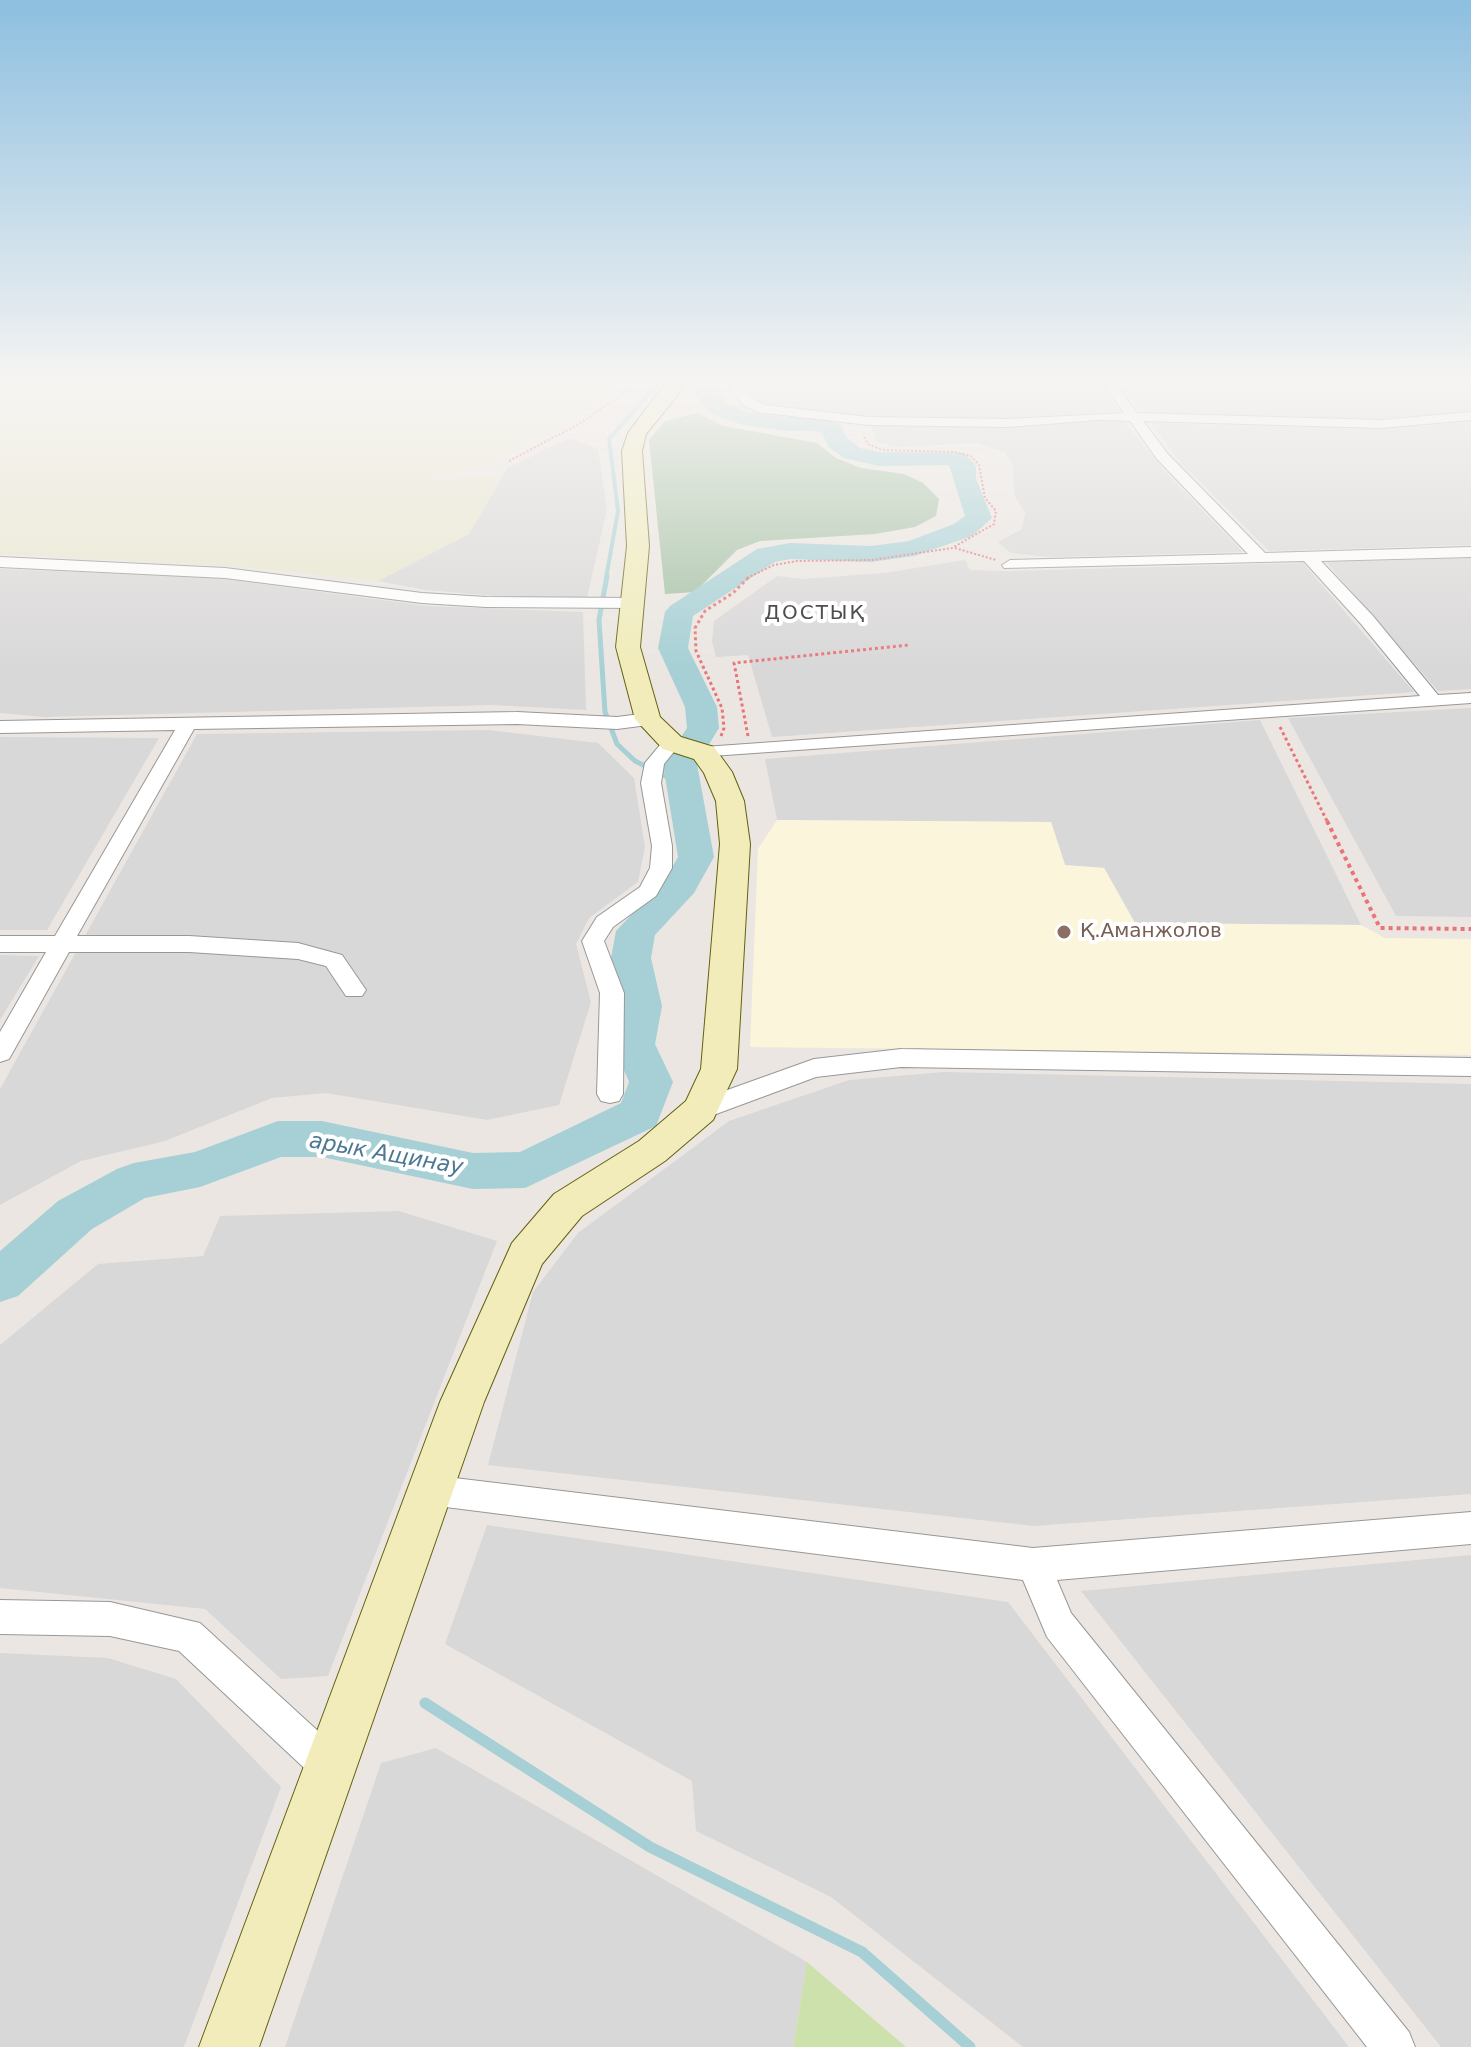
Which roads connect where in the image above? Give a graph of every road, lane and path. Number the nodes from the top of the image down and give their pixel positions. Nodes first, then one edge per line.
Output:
1 (634, 481) edge
2 (982, 481) edge
3 (1186, 481) edge
4 (952, 548) junction
5 (1471, 552) edge
6 (1308, 556) junction
7 (1260, 557) junction
8 (0, 562) edge
9 (1010, 565) joint
10 (635, 603) junction
11 (909, 645) dead end
12 (1471, 698) edge
13 (1433, 701) junction
14 (1271, 710) junction
15 (648, 719) junction
16 (186, 726) junction
17 (0, 727) edge
18 (688, 748) junction
19 (750, 750) junction
20 (1471, 929) edge
21 (0, 944) edge
22 (62, 944) junction
23 (354, 990) dead end
24 (0, 1053) edge
25 (1471, 1067) edge
26 (610, 1094) dead end
27 (700, 1110) junction
28 (430, 1490) junction
29 (1471, 1528) edge
30 (1033, 1565) junction
31 (0, 1617) edge
32 (329, 1766) junction
33 (229, 2047) edge
34 (1394, 2047) edge

1 - 10 main road
2 - 4 path
3 - 7 street
4 - 9 path
4 - 18 path
5 - 6 street
6 - 7 street
6 - 13 street
7 - 9 street
8 - 10 street
10 - 15 main road
11 - 19 path
12 - 13 street
13 - 14 street
14 - 19 street
14 - 20 path
15 - 16 street
15 - 18 main road
16 - 17 street
16 - 22 street
18 - 19 street
18 - 26 street
18 - 27 main road
21 - 22 street
22 - 23 street
22 - 24 street
25 - 27 street
27 - 28 main road
28 - 30 street
28 - 32 main road
29 - 30 street
30 - 34 street
31 - 32 street
32 - 33 main road

